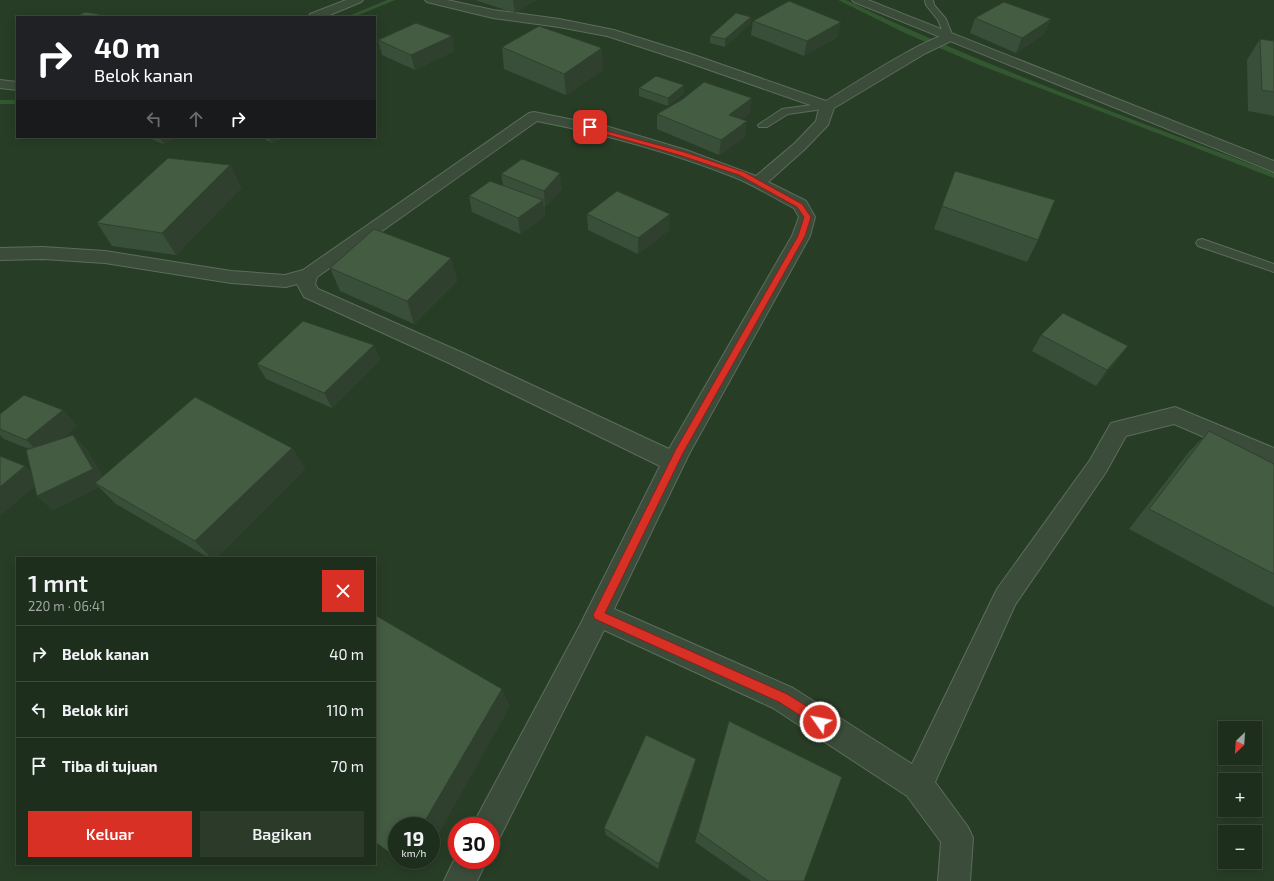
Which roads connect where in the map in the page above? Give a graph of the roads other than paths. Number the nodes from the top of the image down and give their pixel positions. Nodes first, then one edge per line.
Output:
1 (357, 0) edge
2 (431, 0) edge
3 (858, 0) edge
4 (929, 0) edge
5 (317, 16) edge
6 (945, 39) junction
7 (0, 84) edge
8 (16, 86) edge
9 (827, 106) junction
10 (763, 125) dead end
11 (1274, 167) edge
12 (758, 182) junction
13 (1202, 243) dead end
14 (0, 254) edge
15 (1274, 268) edge
16 (309, 274) junction
17 (1274, 458) edge
18 (674, 462) junction
19 (598, 615) junction
20 (918, 786) junction
21 (494, 817) edge
22 (466, 869) edge
23 (460, 881) edge
24 (954, 881) edge

1 - 5 street
2 - 9 street
3 - 6 street
4 - 6 lane
6 - 9 street
6 - 11 street
7 - 8 street
9 - 10 lane
9 - 12 street
12 - 16 street
12 - 18 street
13 - 15 lane
14 - 16 street
16 - 18 street
17 - 20 street
18 - 19 street
19 - 20 street
19 - 21 street
20 - 24 street
22 - 23 street

